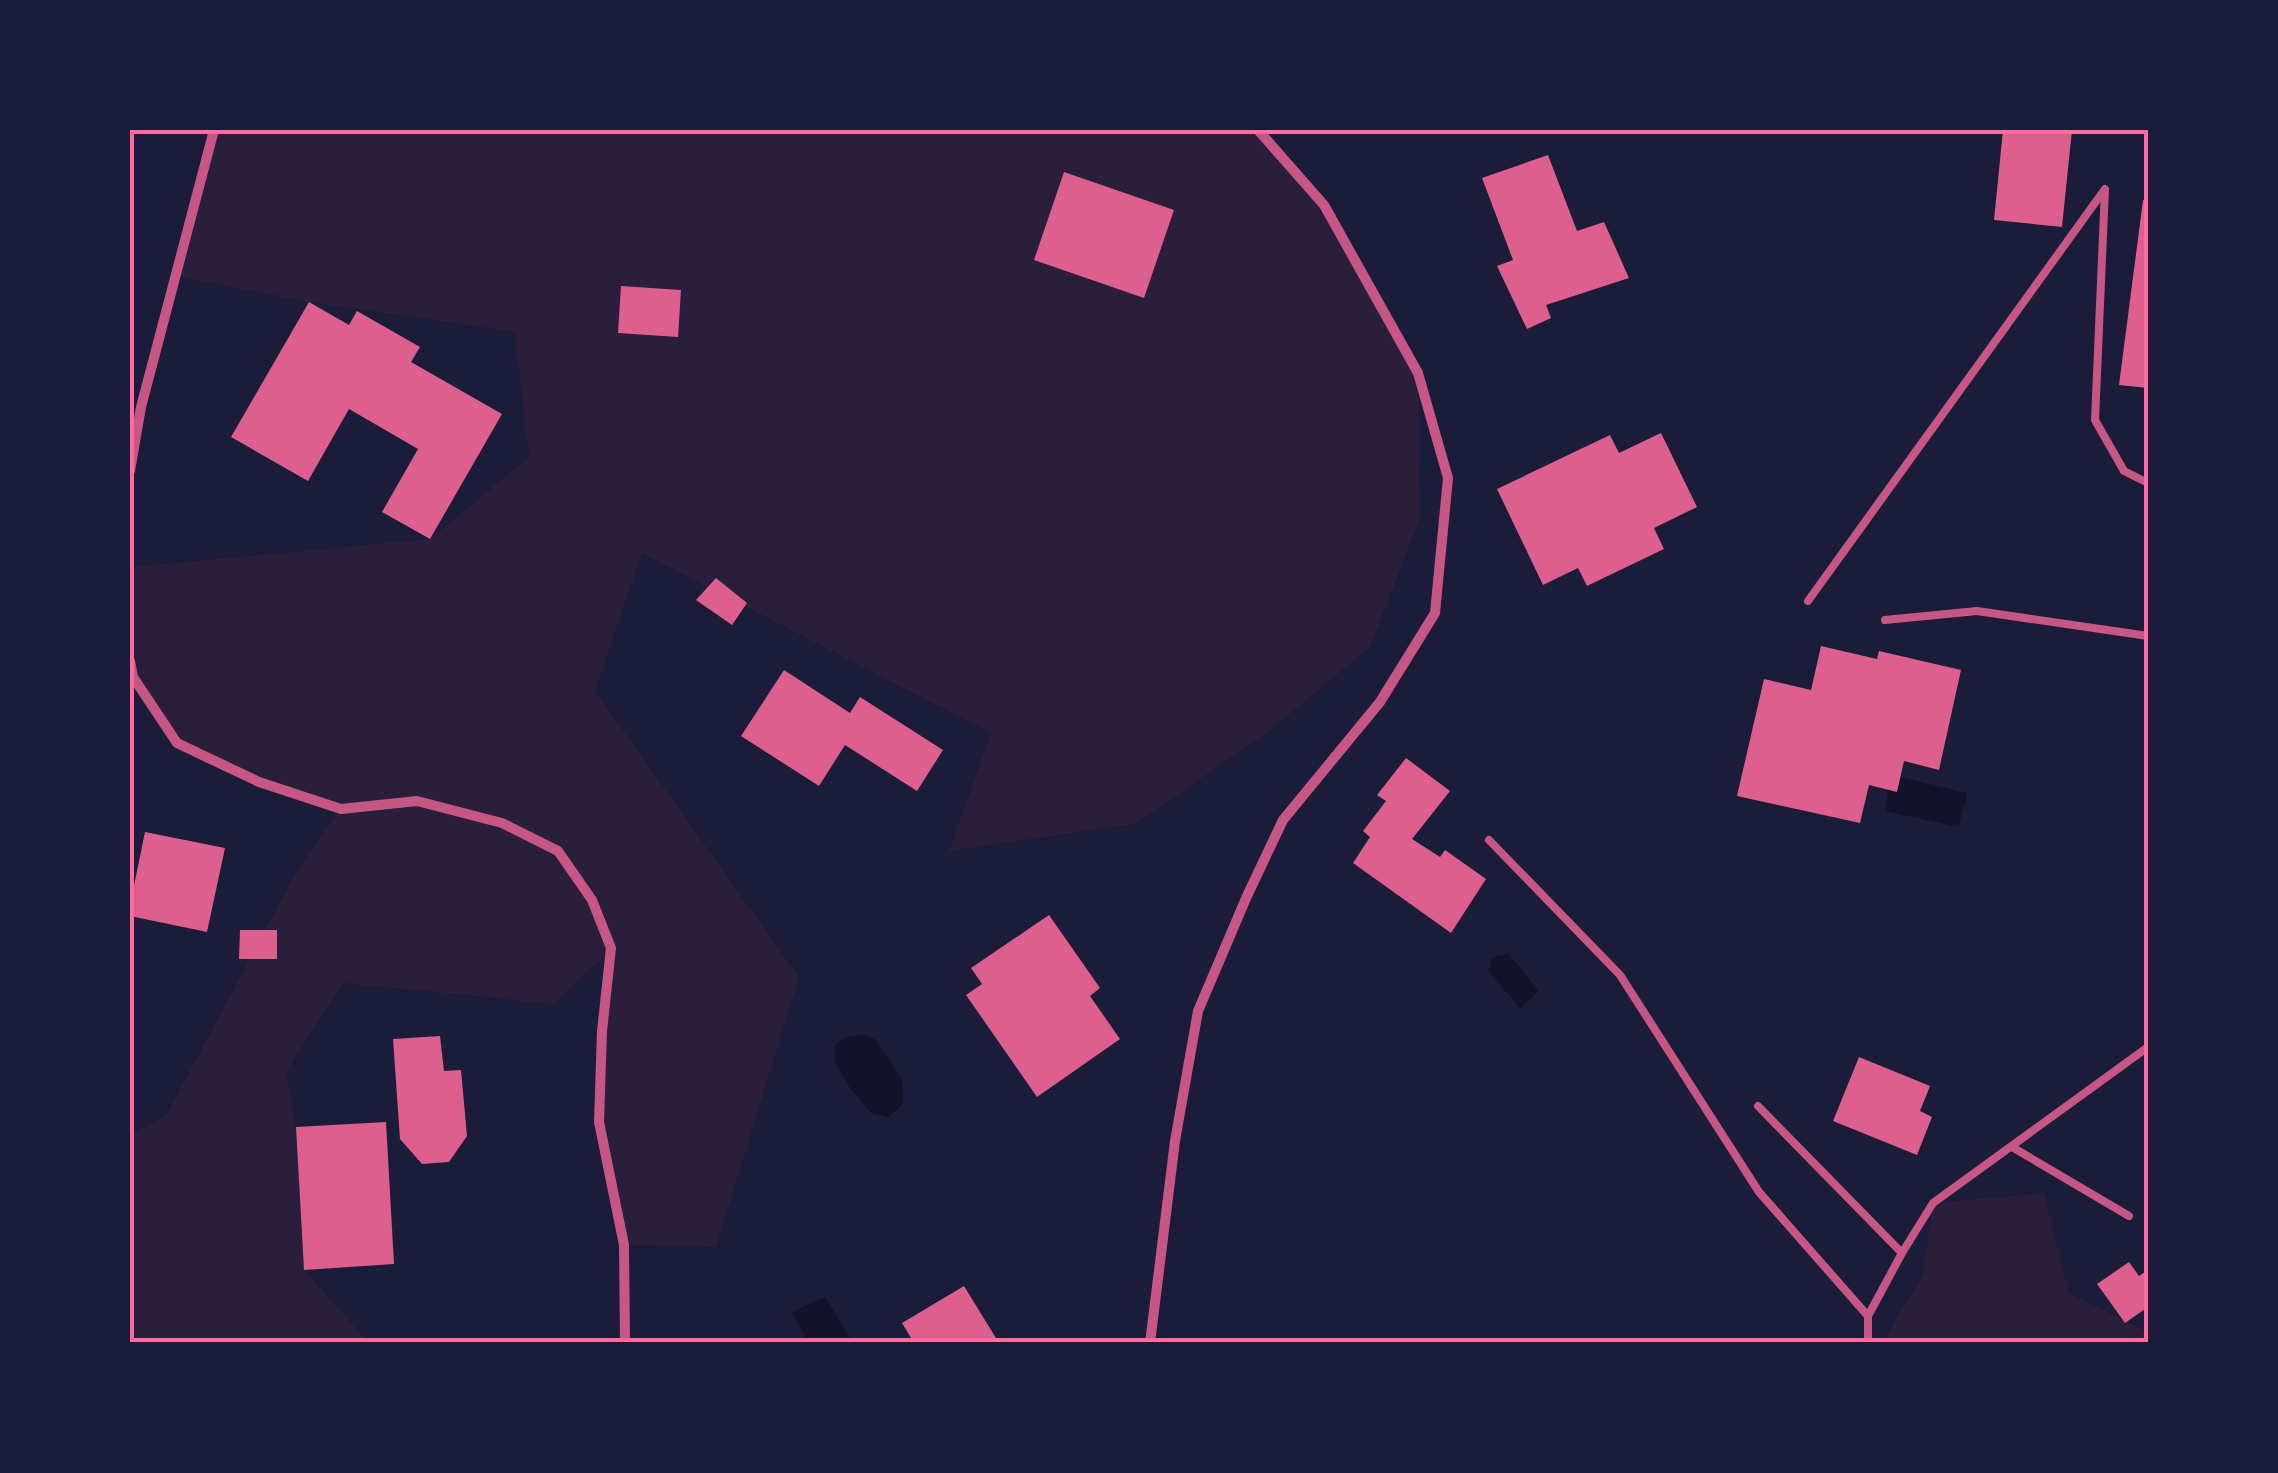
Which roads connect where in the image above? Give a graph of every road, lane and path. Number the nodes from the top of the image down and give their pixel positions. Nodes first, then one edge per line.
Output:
1 (214, 130) edge
2 (1258, 130) edge
3 (130, 472) edge
4 (2148, 483) edge
5 (1808, 601) dead end
6 (1885, 620) dead end
7 (2148, 636) edge
8 (130, 661) edge
9 (1489, 840) dead end
10 (2148, 1047) edge
11 (1758, 1106) dead end
12 (2012, 1147) junction
13 (2129, 1216) dead end
14 (1902, 1253) junction
15 (1868, 1316) junction
16 (625, 1343) edge
17 (1150, 1343) edge
18 (1868, 1343) edge

1 - 3 street
2 - 17 street
4 - 5 lane
6 - 7 lane
8 - 16 street
9 - 15 lane
10 - 12 lane
11 - 14 lane
12 - 13 lane
12 - 14 lane
14 - 15 lane
15 - 18 lane

